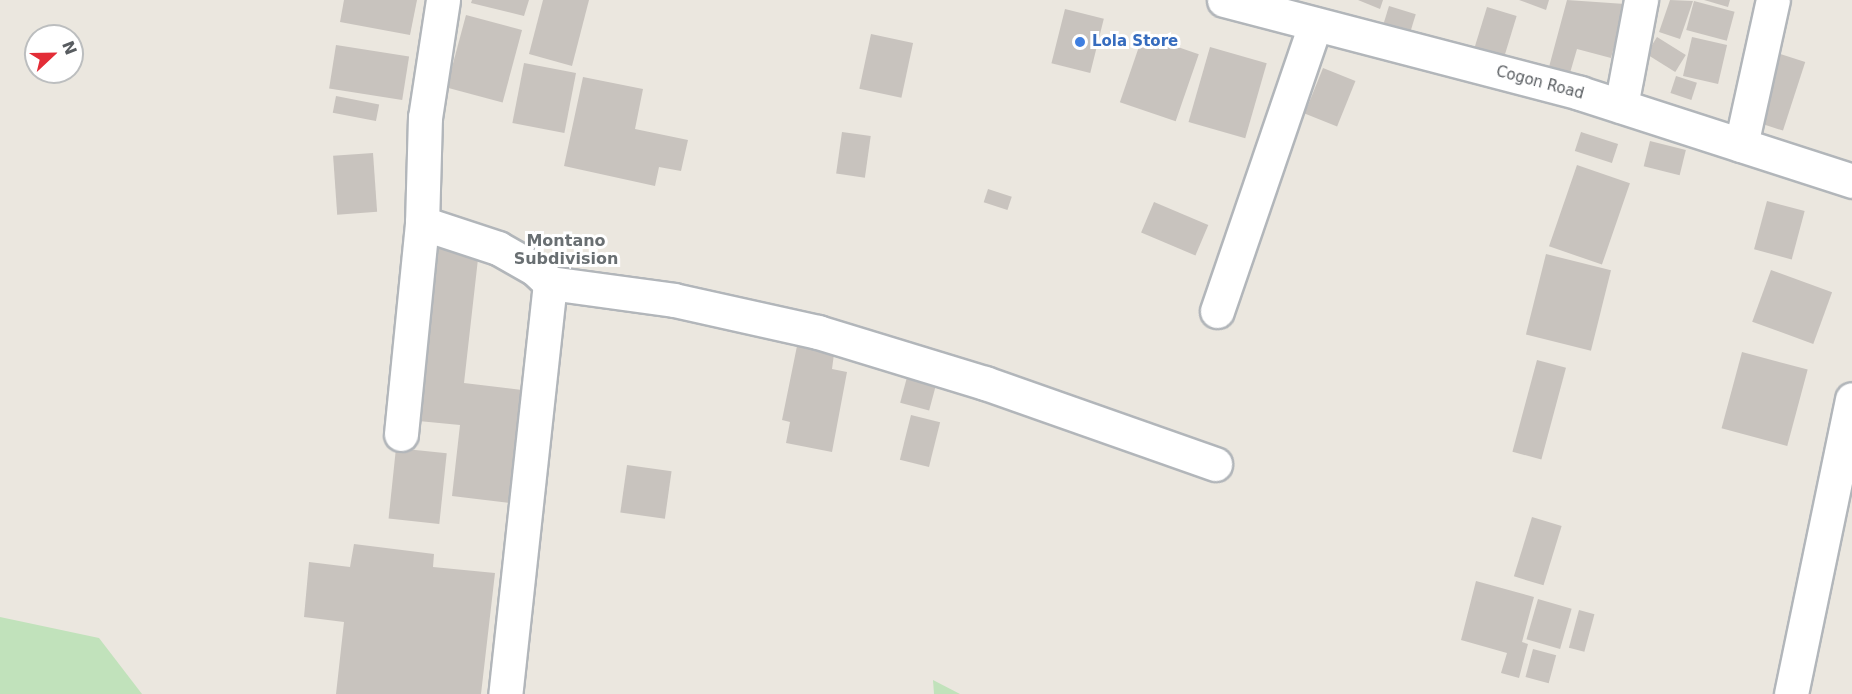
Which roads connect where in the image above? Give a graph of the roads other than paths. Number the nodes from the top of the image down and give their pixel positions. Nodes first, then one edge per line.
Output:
1 (443, 0) edge
2 (1224, 0) edge
3 (1641, 0) edge
4 (1773, 0) edge
5 (1315, 24) junction
6 (1621, 106) junction
7 (1741, 145) junction
8 (1852, 181) edge
9 (422, 223) junction
10 (550, 283) junction
11 (1217, 311) dead end
12 (1852, 399) edge
13 (401, 434) dead end
14 (1215, 464) dead end
15 (505, 694) edge
16 (1791, 694) edge

1 - 9 street
2 - 5 street, Cogon Road
3 - 6 street
4 - 7 street
5 - 6 street, Cogon Road
5 - 11 street
6 - 7 street, Cogon Road
7 - 8 street, Cogon Road
9 - 10 street
9 - 13 street
10 - 14 street
10 - 15 street
12 - 16 street

